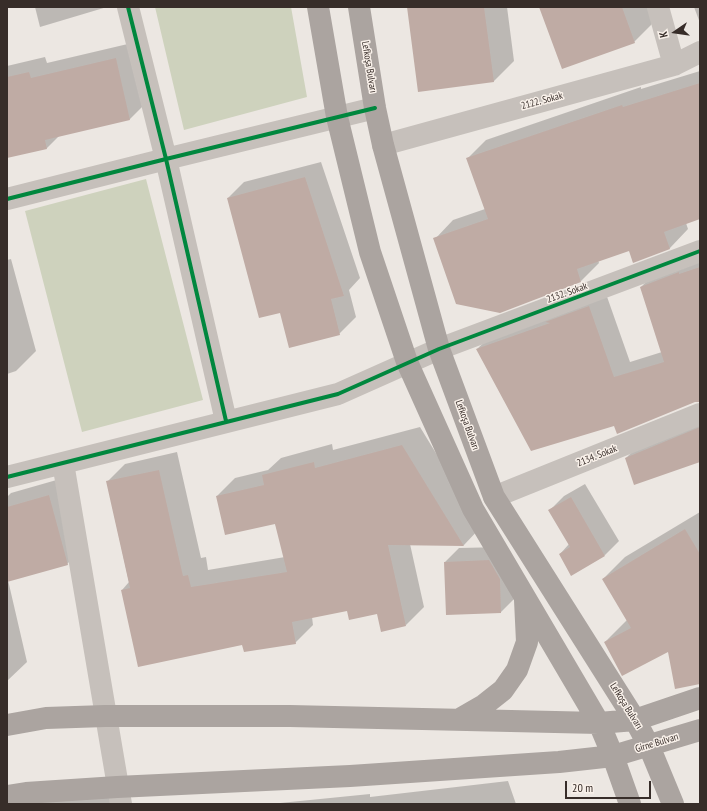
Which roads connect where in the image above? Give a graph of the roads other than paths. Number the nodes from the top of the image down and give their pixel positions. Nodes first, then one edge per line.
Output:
1 (128, 7) edge
2 (318, 7) edge
3 (359, 7) edge
4 (658, 7) edge
5 (700, 52) edge
6 (674, 65) junction
7 (375, 108) junction
8 (337, 117) junction
9 (383, 145) junction
10 (166, 159) junction
11 (7, 198) edge
12 (700, 251) edge
13 (439, 349) junction
14 (407, 362) junction
15 (700, 414) edge
16 (226, 421) junction
17 (63, 463) junction
18 (7, 477) edge
19 (494, 497) junction
20 (525, 596) junction
21 (700, 698) edge
22 (105, 716) junction
23 (458, 720) junction
24 (635, 720) junction
25 (599, 723) junction
26 (7, 726) edge
27 (700, 730) edge
28 (650, 746) junction
29 (613, 756) junction
30 (7, 796) edge
31 (119, 796) edge
32 (630, 804) edge
33 (673, 804) edge

1 - 10 street
2 - 8 main road
3 - 7 main road, Lefkoşa Bulvarı
4 - 6 street
5 - 6 street, 2122. Sokak
6 - 9 street, 2122. Sokak
7 - 8 street
7 - 9 main road, Lefkoşa Bulvarı
8 - 10 street
8 - 14 main road
9 - 13 main road, Lefkoşa Bulvarı
10 - 11 street
10 - 16 street
12 - 13 street, 2132. Sokak
13 - 14 street, 2132. Sokak
13 - 19 main road, Lefkoşa Bulvarı
14 - 16 street, 2132. Sokak
14 - 20 main road
15 - 19 street, 2134. Sokak
16 - 17 street, 2132. Sokak
17 - 18 street, 2132. Sokak
17 - 22 street
19 - 24 main road, Lefkoşa Bulvarı
20 - 23 main road
20 - 25 main road
21 - 24 main road
22 - 23 main road
22 - 26 main road
22 - 31 street
23 - 25 main road
24 - 25 main road
24 - 28 main road, Lefkoşa Bulvarı
25 - 29 main road
27 - 28 main road, Girne Bulvarı
28 - 29 main road, Girne Bulvarı
28 - 33 main road, Lefkoşa Bulvarı
29 - 31 main road, Girne Bulvarı
29 - 32 main road
30 - 31 main road, Girne Bulvarı

